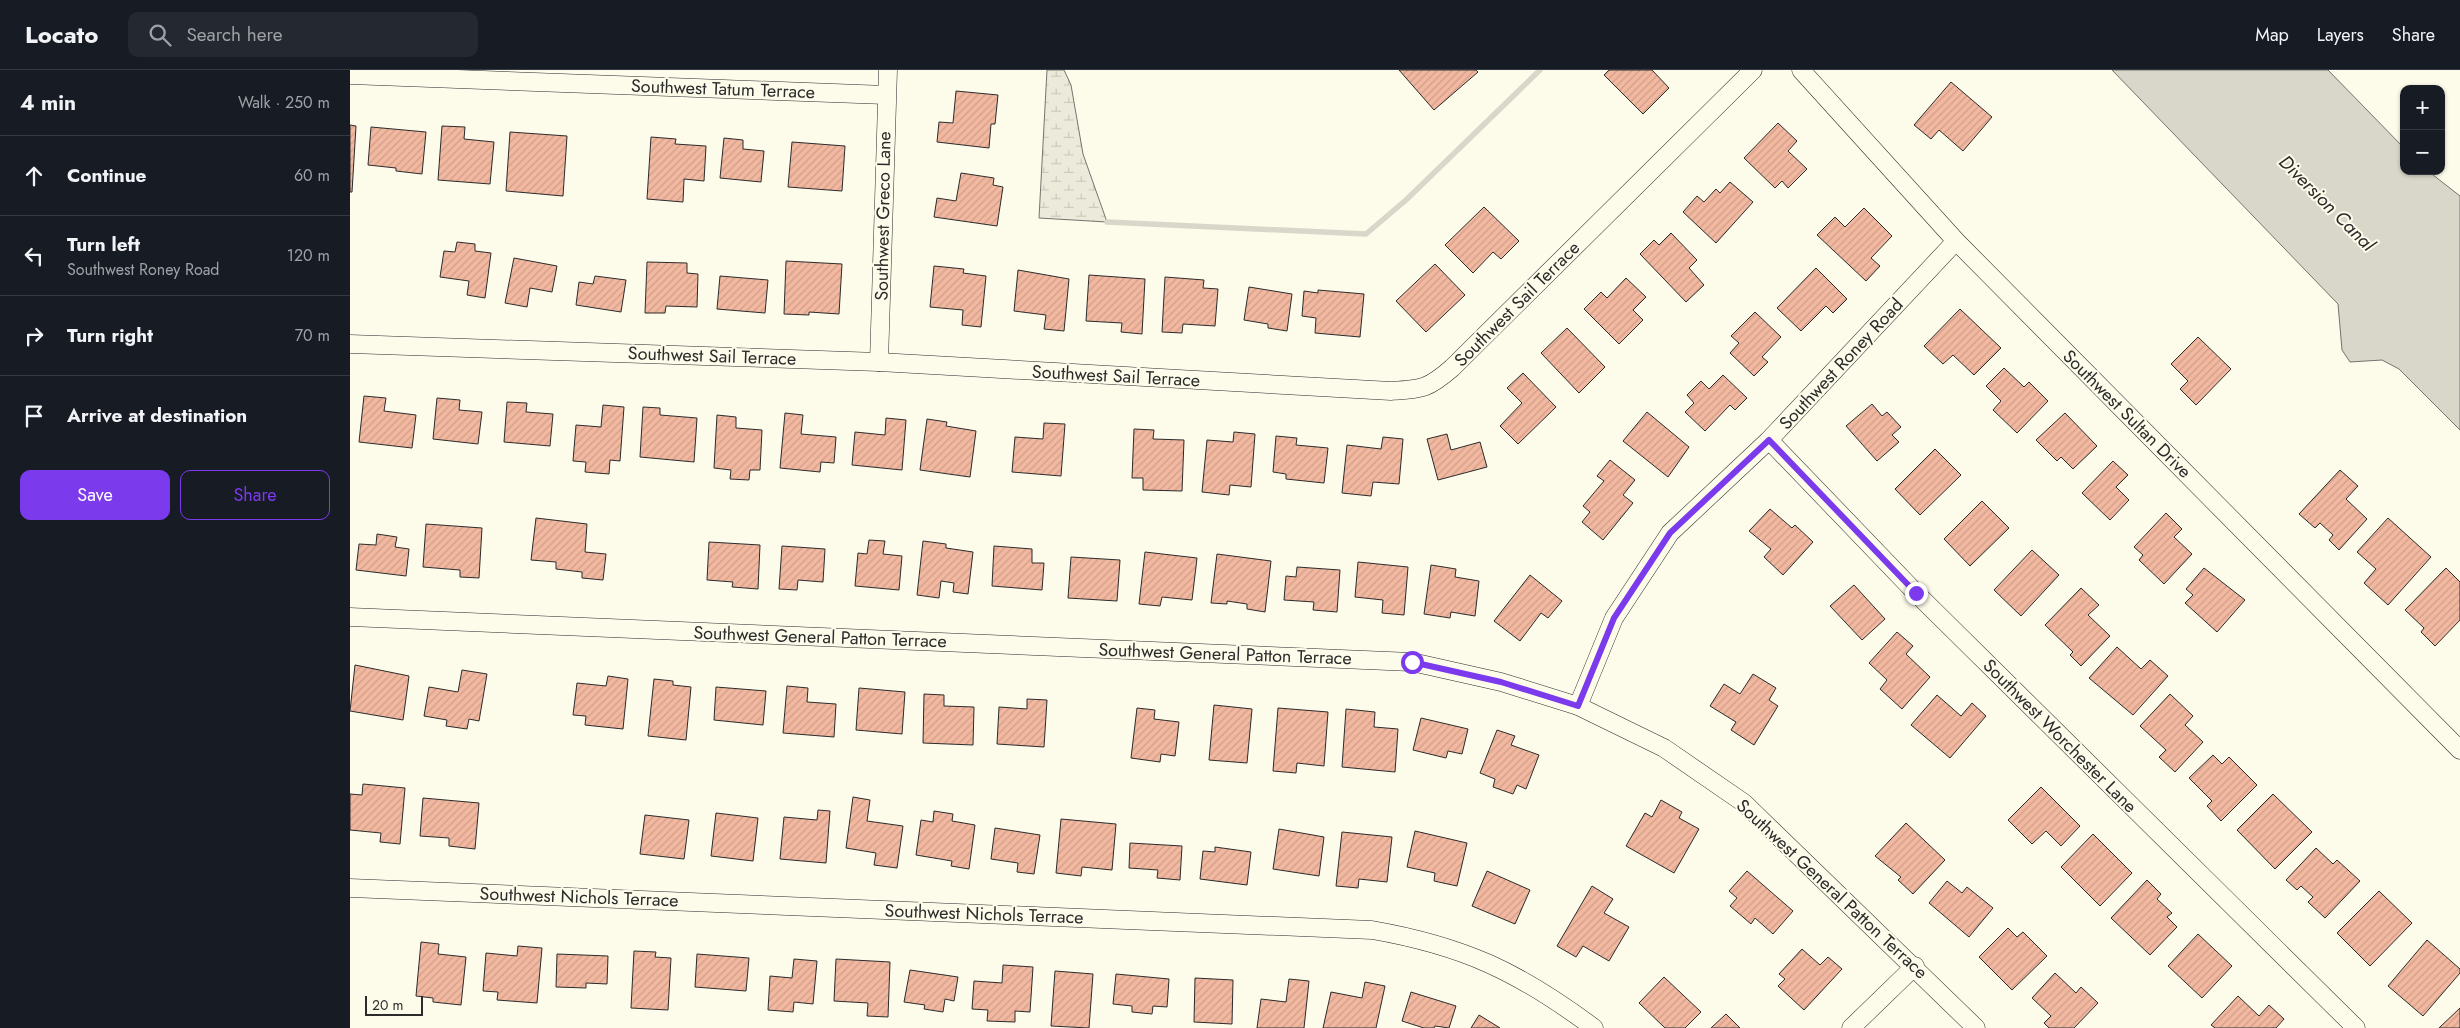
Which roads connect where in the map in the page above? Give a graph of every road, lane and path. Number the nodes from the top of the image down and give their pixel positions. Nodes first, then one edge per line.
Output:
1 (888, 70) edge
2 (1752, 70) edge
3 (1801, 70) edge
4 (350, 75) edge
5 (886, 95) junction
6 (1956, 241) junction
7 (350, 344) edge
8 (879, 362) junction
9 (1769, 440) junction
10 (350, 618) edge
11 (1578, 706) junction
12 (2460, 750) edge
13 (350, 888) edge
14 (1915, 966) junction
15 (1594, 1028) edge
16 (1851, 1028) edge
17 (1976, 1028) edge
18 (2356, 1028) edge

1 - 5 street, Southwest Greco Lane
2 - 8 street, Southwest Sail Terrace
3 - 6 street, Southwest Sultan Drive
4 - 5 street, Southwest Tatum Terrace
5 - 8 street, Southwest Greco Lane
6 - 9 street, Southwest Roney Road
6 - 12 street, Southwest Sultan Drive
7 - 8 street, Southwest Sail Terrace
9 - 11 street, Southwest Roney Road
9 - 18 street, Southwest Worchester Lane
10 - 11 street, Southwest General Patton Terrace
11 - 14 street, Southwest General Patton Terrace
13 - 15 street, Southwest Nichols Terrace
14 - 16 street
14 - 17 street, Southwest General Patton Terrace

